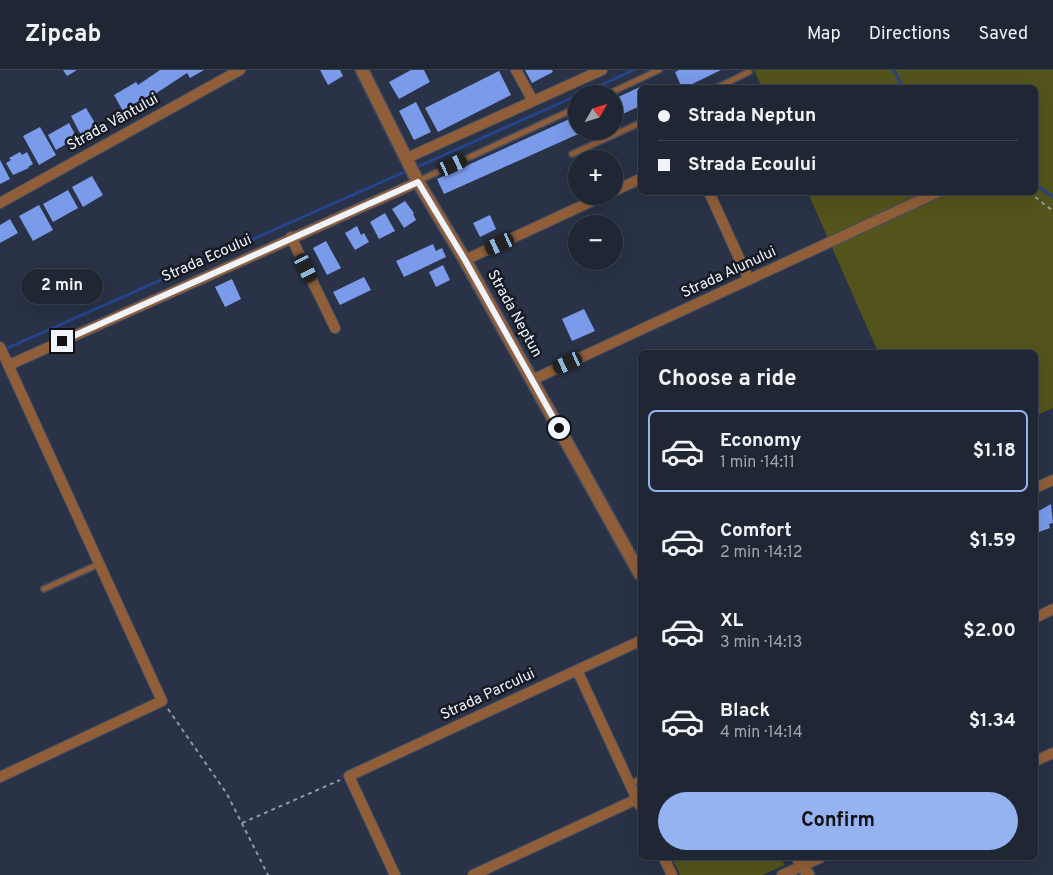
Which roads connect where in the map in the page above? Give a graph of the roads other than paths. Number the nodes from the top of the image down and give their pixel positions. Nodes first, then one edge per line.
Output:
1 (240, 70) edge
2 (362, 70) edge
3 (516, 70) edge
4 (602, 70) edge
5 (659, 70) edge
6 (749, 72) dead end
7 (722, 85) edge
8 (623, 87) edge
9 (533, 101) junction
10 (568, 111) edge
11 (638, 124) edge
12 (581, 150) edge
13 (412, 170) junction
14 (638, 180) edge
15 (623, 187) edge
16 (709, 195) edge
17 (932, 195) edge
18 (0, 203) edge
19 (584, 205) edge
20 (291, 237) junction
21 (465, 260) junction
22 (749, 280) junction
23 (335, 328) dead end
24 (0, 348) edge
25 (9, 365) junction
26 (532, 380) junction
27 (1053, 480) edge
28 (1038, 487) edge
29 (100, 563) junction
30 (638, 570) edge
31 (44, 589) dead end
32 (1053, 609) edge
33 (1038, 616) edge
34 (638, 642) edge
35 (577, 670) junction
36 (1053, 753) edge
37 (1038, 760) edge
38 (0, 777) edge
39 (638, 780) edge
40 (630, 784) junction
41 (638, 803) edge
42 (665, 860) edge
43 (816, 860) edge
44 (803, 866) edge
45 (395, 875) edge
46 (473, 875) edge
47 (672, 875) edge
48 (782, 875) edge

1 - 18 street, Strada Vântului
2 - 13 street, Strada Neptun
3 - 9 street
4 - 9 street, Strada Ecoului
5 - 8 lane
6 - 7 lane
9 - 13 street, Strada Ecoului
10 - 13 lane
11 - 12 lane
13 - 20 street, Strada Ecoului
13 - 21 street, Strada Neptun
14 - 15 street
16 - 22 street
17 - 22 street, Strada Alunului
19 - 21 street
20 - 23 street
20 - 25 street, Strada Ecoului
21 - 26 street, Strada Neptun
22 - 26 street, Strada Alunului
24 - 25 street
25 - 29 street
26 - 30 street, Strada Neptun
27 - 28 street
29 - 31 lane
29 - 38 street
32 - 33 street
34 - 35 street, Strada Parcului
35 - 40 street
35 - 45 street, Strada Parcului
36 - 37 street
39 - 40 lane
40 - 41 street
41 - 46 street
42 - 47 street
43 - 44 street
44 - 48 street

